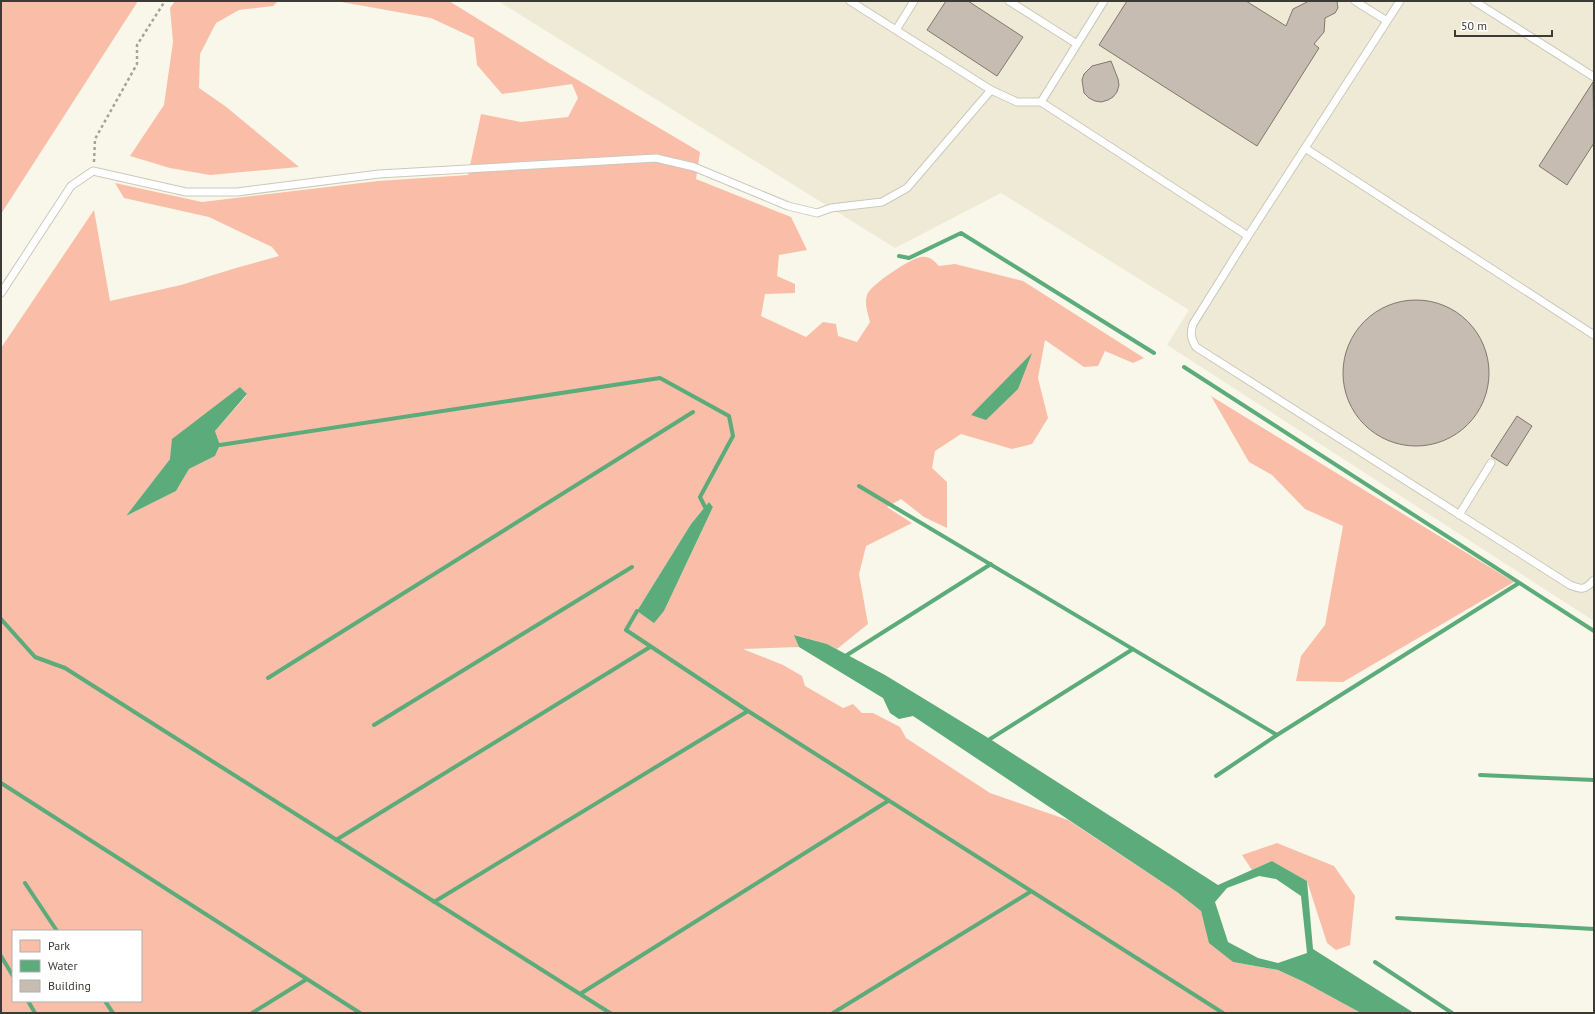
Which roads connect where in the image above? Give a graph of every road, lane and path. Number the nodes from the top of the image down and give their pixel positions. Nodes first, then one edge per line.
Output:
1 (165, 1) edge
2 (850, 1) edge
3 (914, 1) edge
4 (1009, 1) edge
5 (1104, 1) edge
6 (1355, 1) edge
7 (1400, 1) edge
8 (1474, 1) edge
9 (1387, 21) junction
10 (896, 30) junction
11 (1077, 44) junction
12 (1594, 77) edge
13 (991, 90) junction
14 (1041, 102) junction
15 (1305, 148) junction
16 (93, 171) junction
17 (1248, 236) junction
18 (1, 293) edge
19 (1594, 335) edge
20 (1491, 463) dead end
21 (1459, 515) junction
22 (1594, 580) edge

1 - 16 path
2 - 10 lane
3 - 10 lane
4 - 11 lane
5 - 11 lane
6 - 9 lane
7 - 9 lane
8 - 12 lane
9 - 15 lane
10 - 13 lane
11 - 14 lane
13 - 14 lane
13 - 16 lane
14 - 17 lane
15 - 17 lane
15 - 19 lane
16 - 18 lane
17 - 21 lane
20 - 21 lane
21 - 22 lane

